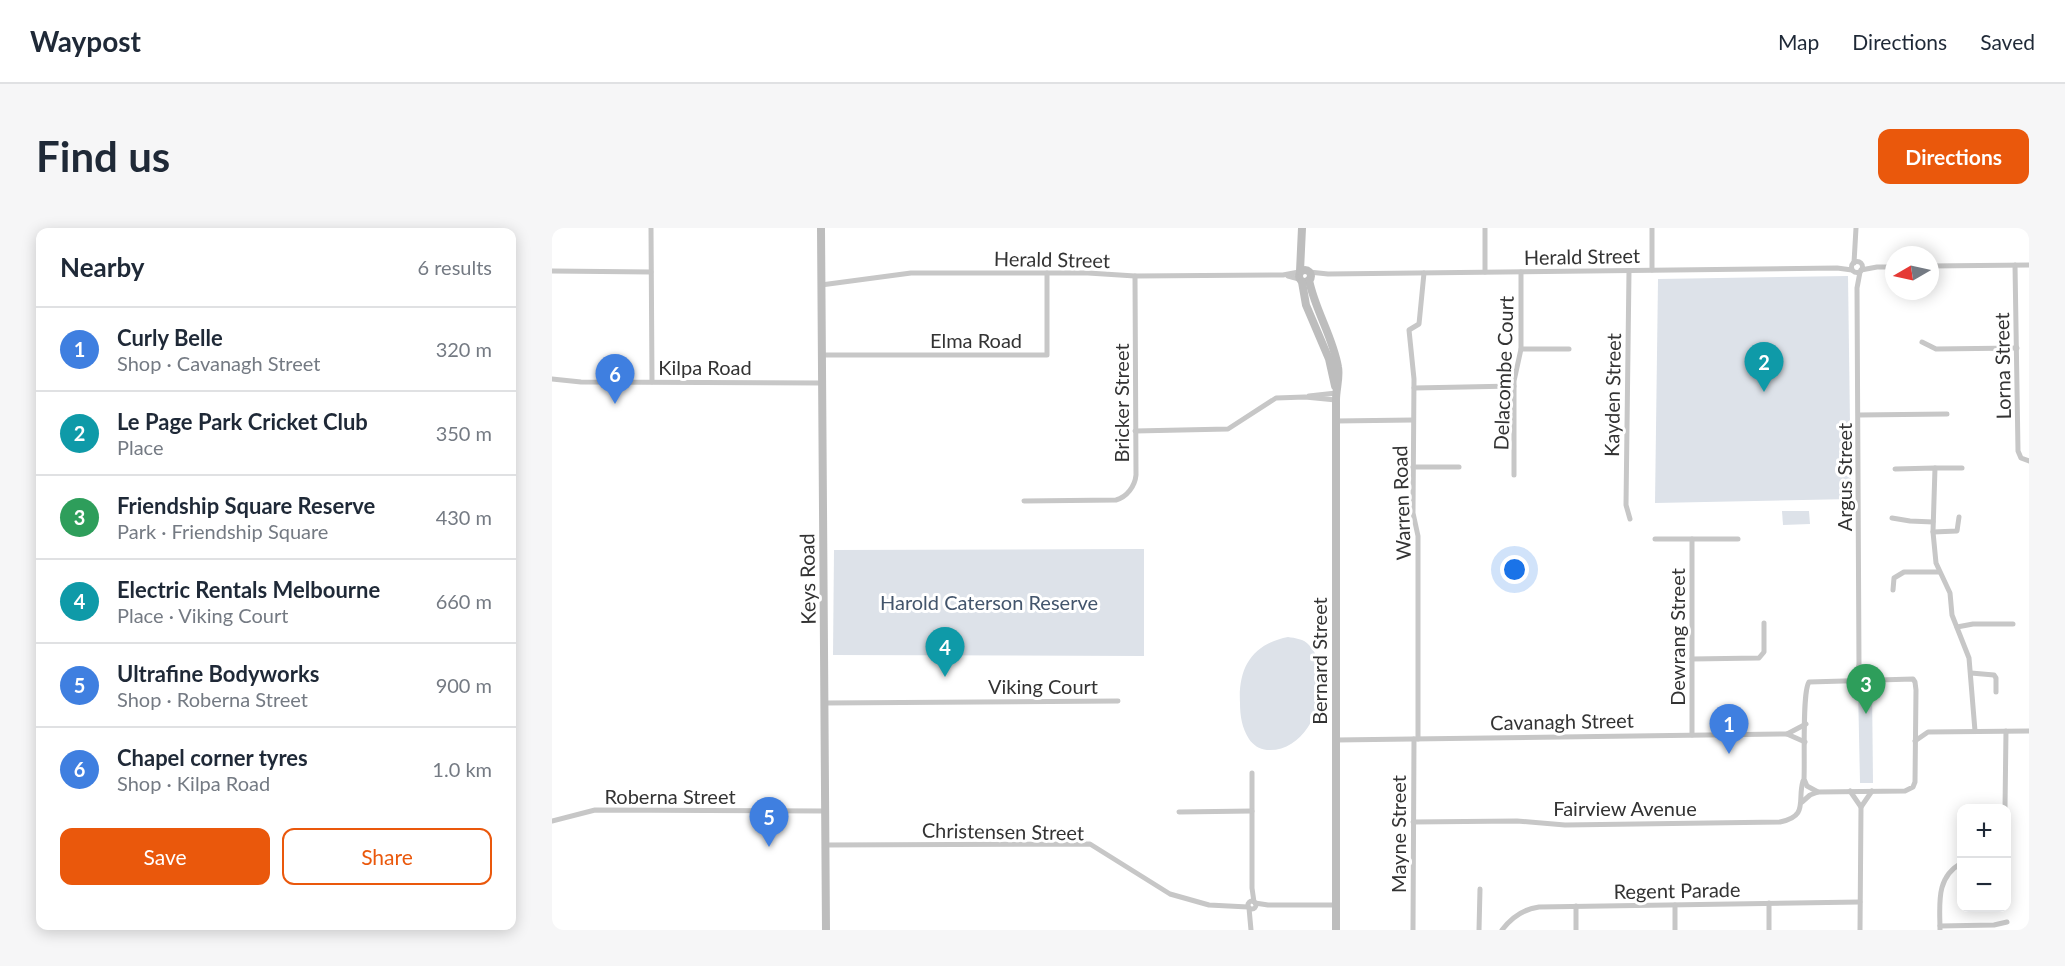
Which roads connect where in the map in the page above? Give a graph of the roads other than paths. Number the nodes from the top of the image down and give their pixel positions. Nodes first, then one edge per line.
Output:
1 (651, 228) edge
2 (821, 228) edge
3 (1302, 228) edge
4 (1485, 228) edge
5 (1652, 228) edge
6 (1856, 228) edge
7 (2015, 265) junction
8 (2029, 265) edge
9 (1939, 266) edge
10 (1857, 267) junction
11 (1885, 267) edge
12 (1652, 270) junction
13 (552, 271) edge
14 (1629, 271) junction
15 (651, 272) junction
16 (1485, 272) junction
17 (1521, 272) junction
18 (1047, 273) junction
19 (1425, 273) junction
20 (1135, 276) junction
21 (1304, 276) junction
22 (821, 285) junction
23 (1922, 342) dead end
24 (2017, 348) junction
25 (1521, 349) junction
26 (1569, 349) dead end
27 (822, 355) junction
28 (552, 379) edge
29 (652, 382) junction
30 (822, 382) junction
31 (1514, 386) junction
32 (1414, 388) junction
33 (1336, 396) junction
34 (1947, 414) dead end
35 (1859, 415) junction
36 (1413, 420) junction
37 (1336, 421) junction
38 (1136, 431) junction
39 (2029, 461) edge
40 (1413, 467) junction
41 (1459, 467) dead end
42 (1895, 468) dead end
43 (1935, 468) junction
44 (1962, 468) dead end
45 (1514, 475) dead end
46 (1024, 501) dead end
47 (1959, 517) dead end
48 (1892, 518) dead end
49 (1630, 519) dead end
50 (1933, 522) junction
51 (1933, 532) junction
52 (1655, 539) dead end
53 (1692, 539) junction
54 (1738, 539) dead end
55 (1939, 572) junction
56 (1893, 590) dead end
57 (1764, 623) dead end
58 (2013, 624) dead end
59 (1957, 627) junction
60 (1692, 659) junction
61 (1859, 666) junction
62 (1971, 673) junction
63 (1869, 679) junction
64 (1850, 680) junction
65 (1996, 692) dead end
66 (1118, 701) dead end
67 (825, 703) junction
68 (1806, 724) junction
69 (1916, 725) junction
70 (1975, 731) junction
71 (2006, 731) junction
72 (2029, 731) edge
73 (1928, 732) junction
74 (1787, 734) junction
75 (1692, 735) junction
76 (1416, 739) junction
77 (1336, 740) junction
78 (1915, 741) junction
79 (1805, 742) junction
80 (1252, 773) dead end
81 (1804, 779) junction
82 (1850, 790) junction
83 (1872, 791) junction
84 (1818, 792) junction
85 (1801, 803) junction
86 (2005, 804) edge
87 (1861, 807) junction
88 (826, 811) junction
89 (1252, 811) junction
90 (1179, 812) dead end
91 (552, 821) edge
92 (1413, 822) junction
93 (826, 845) junction
94 (1957, 867) edge
95 (1480, 890) dead end
96 (1860, 902) junction
97 (1769, 903) junction
98 (1251, 905) junction
99 (1336, 905) junction
100 (1675, 905) junction
101 (1576, 906) junction
102 (2007, 922) dead end
103 (1940, 928) edge
104 (826, 930) edge
105 (1251, 930) edge
106 (1336, 930) edge
107 (1413, 930) edge
108 (1479, 930) edge
109 (1502, 930) edge
110 (1576, 930) edge
111 (1675, 930) edge
112 (1769, 930) edge
113 (1860, 930) edge

1 - 15 street
2 - 22 street, Keys Road
3 - 21 street, Bernard Street
4 - 16 street
5 - 12 street
6 - 10 street, Argus Street
7 - 8 street
7 - 9 street
7 - 24 street, Lorna Street
10 - 11 street, Herald Street
10 - 12 street, Herald Street
10 - 35 street, Argus Street
12 - 14 street, Herald Street
13 - 15 street
14 - 17 street, Herald Street
14 - 49 street, Kayden Street
15 - 29 street
16 - 17 street, Herald Street
16 - 19 street, Herald Street
17 - 25 street, Delacombe Court
18 - 20 street, Herald Street
18 - 22 street, Herald Street
18 - 27 street, Elma Road
19 - 21 street, Herald Street
19 - 32 street, Warren Road
20 - 21 street, Herald Street
20 - 38 street, Bricker Street
21 - 33 street, Bernard Street
22 - 27 street, Keys Road
23 - 24 street
24 - 39 street, Lorna Street
25 - 26 street
25 - 31 street, Delacombe Court
27 - 30 street, Keys Road
28 - 29 street, Kilpa Road
29 - 30 street, Kilpa Road
30 - 67 street, Keys Road
31 - 32 street
31 - 45 street, Delacombe Court
32 - 36 street, Warren Road
33 - 37 street, Bernard Street
33 - 38 street
34 - 35 street
35 - 61 street, Argus Street
36 - 37 street
36 - 40 street, Warren Road
37 - 77 street, Bernard Street
38 - 46 street, Bricker Street
40 - 41 street
40 - 76 street, Warren Road
42 - 43 street
43 - 44 street
43 - 50 street
47 - 51 street
48 - 50 street
50 - 51 street
51 - 55 street
52 - 53 street
53 - 54 street
53 - 60 street, Dewrang Street
55 - 56 street
55 - 59 street
57 - 60 street
58 - 59 street
59 - 62 street
60 - 75 street, Dewrang Street
61 - 63 street
61 - 64 street
62 - 65 street
62 - 70 street
63 - 64 street
63 - 69 street
64 - 68 street
66 - 67 street, Viking Court
67 - 88 street, Keys Road
68 - 74 street, Cavanagh Street
68 - 79 street
69 - 73 street
69 - 78 street
70 - 71 street
70 - 73 street
71 - 72 street
71 - 86 street
73 - 78 street
74 - 75 street, Cavanagh Street
74 - 79 street, Cavanagh Street
75 - 76 street, Cavanagh Street
76 - 77 street, Cavanagh Street
76 - 92 street, Mayne Street
77 - 99 street, Bernard Street
78 - 83 street
79 - 81 street
80 - 89 street
81 - 84 street
81 - 85 street
82 - 83 street
82 - 84 street
82 - 87 street
83 - 87 street
84 - 85 street, Fairview Avenue
85 - 92 street, Fairview Avenue
87 - 96 street
88 - 91 street, Roberna Street
88 - 93 street, Keys Road
89 - 90 street
89 - 98 street
92 - 107 street, Mayne Street
93 - 98 street, Christensen Street
93 - 104 street, Keys Road
94 - 103 street
95 - 108 street
96 - 97 street, Regent Parade
96 - 113 street
97 - 100 street, Regent Parade
97 - 112 street
98 - 99 street, Christensen Street
98 - 105 street
99 - 106 street, Bernard Street
100 - 101 street, Regent Parade
100 - 111 street
101 - 109 street, Regent Parade
101 - 110 street
102 - 103 street

